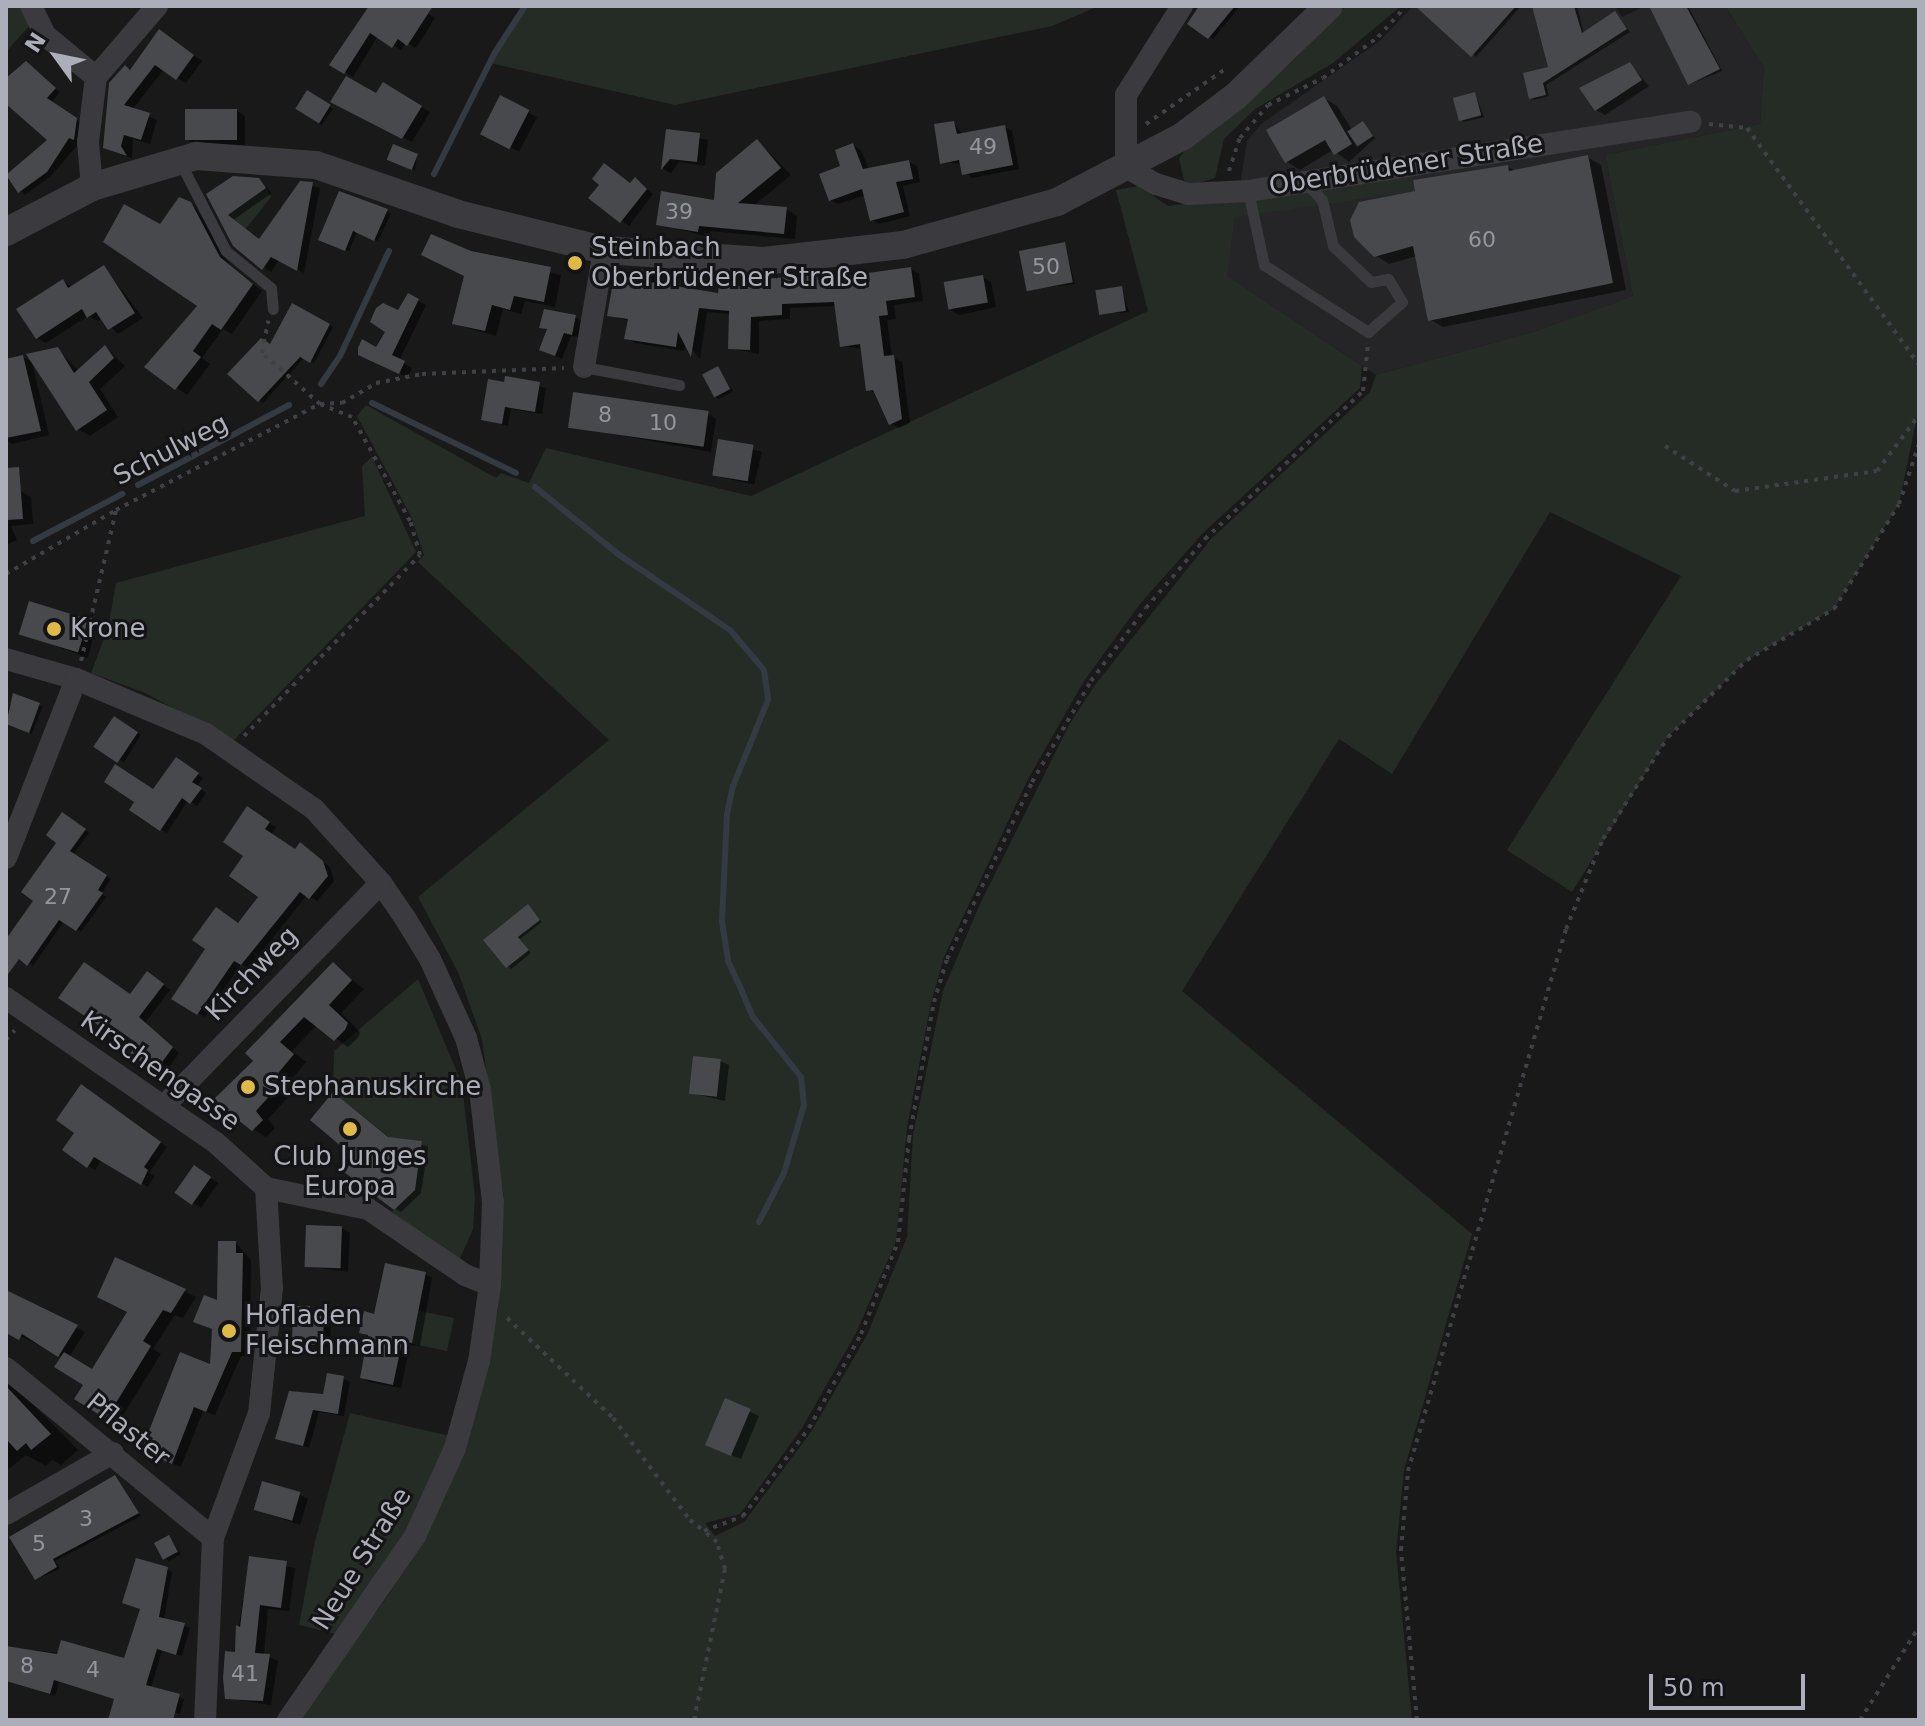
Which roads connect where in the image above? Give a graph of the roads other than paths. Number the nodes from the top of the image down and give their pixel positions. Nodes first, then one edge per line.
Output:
1 (31, 6) edge
2 (157, 6) edge
3 (1182, 6) edge
4 (1329, 6) edge
5 (96, 77) junction
6 (1691, 122) road end
7 (178, 158) junction
8 (1126, 167) junction
9 (1305, 182) junction
10 (92, 187) junction
11 (1248, 191) junction
12 (6, 232) edge
13 (604, 250) junction
14 (273, 309) road end
15 (584, 367) joint
16 (679, 385) dead end
17 (6, 659) edge
18 (76, 679) junction
19 (6, 858) edge
20 (381, 883) junction
21 (6, 998) edge
22 (164, 1106) junction
23 (266, 1188) junction
24 (489, 1296) junction
25 (6, 1368) edge
26 (113, 1453) junction
27 (6, 1514) edge
28 (213, 1538) junction
29 (205, 1720) edge
30 (288, 1720) edge

1 - 5 street
2 - 5 street
3 - 8 street
4 - 8 street
5 - 10 street
6 - 9 street, Oberbrüdener Straße
7 - 10 street
7 - 13 street
7 - 14 lane
8 - 11 street, Oberbrüdener Straße
8 - 13 street
9 - 11 street, Oberbrüdener Straße
9 - 11 lane
10 - 12 street
13 - 15 street
15 - 16 lane
17 - 18 street, Neue Straße
18 - 19 street
18 - 20 street, Neue Straße
20 - 22 street, Kirchweg
20 - 24 street, Neue Straße
21 - 22 street, Kirschengasse
22 - 23 street, Kirschengasse
23 - 24 street
23 - 28 street
24 - 30 street, Neue Straße
25 - 26 street, Pflaster
26 - 27 street
26 - 28 street, Pflaster
28 - 29 street

